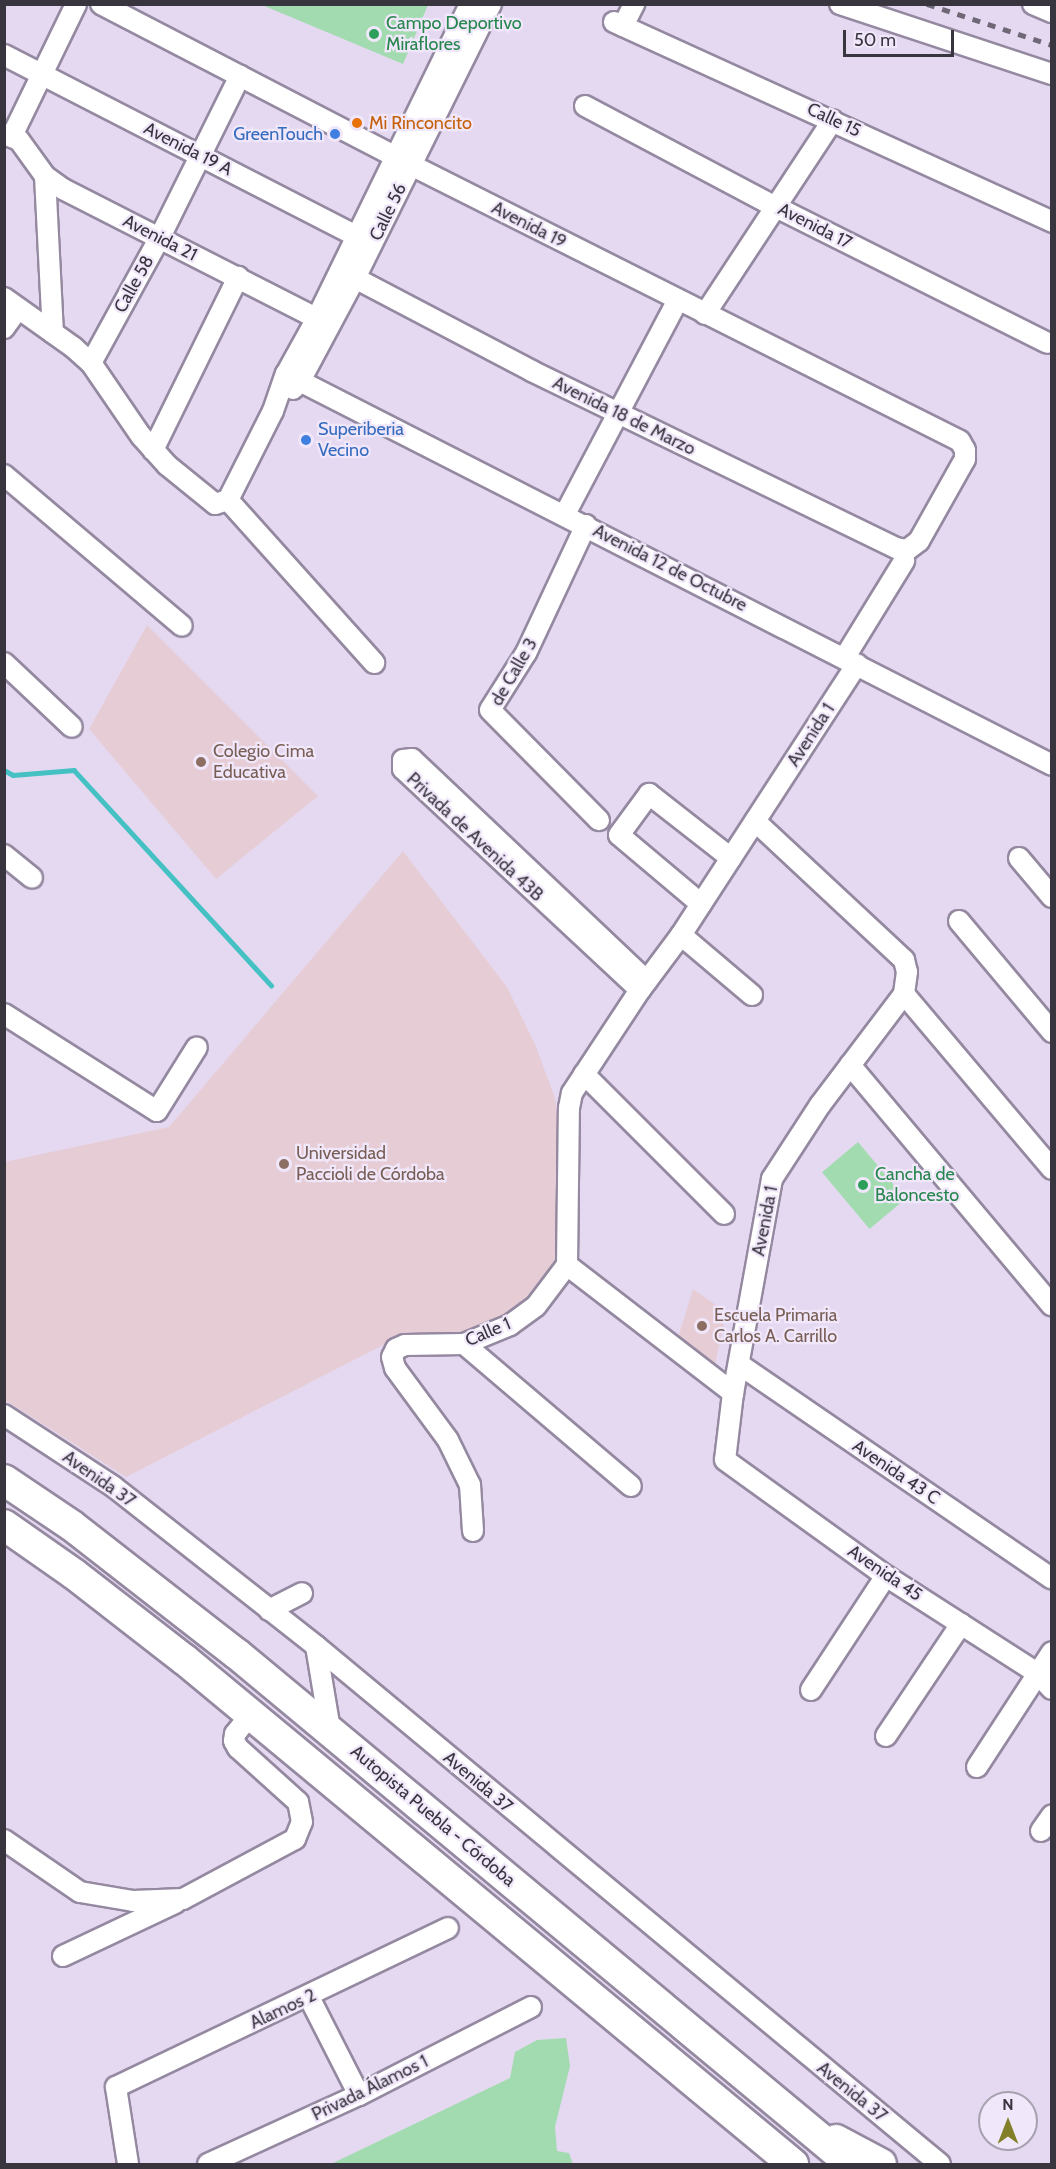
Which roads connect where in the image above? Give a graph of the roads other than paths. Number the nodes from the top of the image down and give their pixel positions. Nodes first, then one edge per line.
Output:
1 (76, 4) edge
2 (101, 4) edge
3 (470, 4) edge
4 (491, 4) edge
5 (634, 4) edge
6 (840, 4) edge
7 (1033, 4) edge
8 (1052, 12) edge
9 (4, 55) edge
10 (40, 74) junction
11 (1052, 74) edge
12 (240, 76) junction
13 (585, 106) dead end
14 (833, 120) junction
15 (8, 135) edge
16 (199, 155) junction
17 (403, 161) junction
18 (45, 176) junction
19 (776, 207) junction
20 (1052, 222) edge
21 (160, 237) junction
22 (364, 240) junction
23 (238, 277) junction
24 (355, 278) junction
25 (678, 300) junction
26 (11, 303) edge
27 (705, 314) junction
28 (324, 322) junction
29 (4, 328) edge
30 (53, 333) junction
31 (1047, 343) dead end
32 (91, 363) junction
33 (293, 378) junction
34 (618, 413) junction
35 (153, 450) junction
36 (4, 475) edge
37 (228, 500) junction
38 (565, 514) junction
39 (586, 525) junction
40 (900, 555) junction
41 (182, 626) dead end
42 (851, 661) junction
43 (4, 663) edge
44 (374, 663) dead end
45 (72, 727) dead end
46 (1052, 765) edge
47 (599, 820) dead end
48 (755, 821) junction
49 (4, 855) edge
50 (731, 858) junction
51 (1018, 858) dead end
52 (32, 878) dead end
53 (1052, 897) edge
54 (701, 904) junction
55 (959, 921) dead end
56 (681, 934) junction
57 (643, 986) junction
58 (904, 994) junction
59 (752, 995) dead end
60 (4, 1014) edge
61 (1052, 1032) edge
62 (197, 1047) dead end
63 (850, 1065) junction
64 (584, 1074) junction
65 (1052, 1169) edge
66 (724, 1214) dead end
67 (567, 1265) junction
68 (1052, 1306) edge
69 (465, 1344) junction
70 (740, 1365) junction
71 (733, 1393) junction
72 (4, 1415) edge
73 (725, 1453) joint
74 (4, 1480) edge
75 (631, 1486) dead end
76 (4, 1525) edge
77 (473, 1531) dead end
78 (886, 1576) junction
79 (1052, 1579) edge
80 (302, 1593) dead end
81 (269, 1610) junction
82 (961, 1624) junction
83 (316, 1646) junction
84 (1052, 1652) edge
85 (1037, 1673) junction
86 (1052, 1689) edge
87 (811, 1690) dead end
88 (251, 1714) junction
89 (330, 1730) junction
90 (886, 1736) dead end
91 (977, 1767) dead end
92 (4, 1840) edge
93 (183, 1899) junction
94 (448, 1928) dead end
95 (63, 1956) dead end
96 (309, 1997) junction
97 (531, 2007) dead end
98 (359, 2095) junction
99 (788, 2113) junction
100 (128, 2164) edge
101 (208, 2164) edge
102 (793, 2164) edge
103 (851, 2164) edge
104 (881, 2164) edge
105 (940, 2164) edge

1 - 10 street
2 - 12 street, Avenida 19
3 - 17 street, Calle 56
4 - 17 street, Calle 56
5 - 14 street, Calle 15
6 - 11 street
7 - 8 street
9 - 10 street, Avenida 19 A
10 - 15 street
10 - 16 street, Avenida 19 A
12 - 16 street, Calle 58
12 - 17 street, Avenida 19
13 - 19 street, Avenida 17
14 - 19 street
14 - 20 street, Calle 15
15 - 18 street, Avenida 21
16 - 21 street, Calle 58
16 - 22 street, Avenida 19 A
17 - 22 street, Calle 56
17 - 25 street, Avenida 19
18 - 21 street, Avenida 21
18 - 30 street
19 - 27 street
19 - 31 street, Avenida 17
21 - 23 street, Avenida 21
21 - 32 street, Calle 58
22 - 24 street, Calle 56
22 - 28 street, Calle 56
23 - 28 street, Avenida 21
23 - 35 street
24 - 28 street, Calle 56
24 - 34 street, Avenida 18 de Marzo
25 - 27 street, Avenida 19
25 - 34 street
26 - 29 street
26 - 30 street
27 - 40 street, Avenida 19
28 - 33 street, Calle 56
30 - 32 street
32 - 35 street
33 - 37 street, Calle 56
33 - 38 street, Avenida 12 de Octubre
34 - 38 street
34 - 40 street, Avenida 18 de Marzo
35 - 37 street
36 - 41 street
37 - 44 street
38 - 39 street, Avenida 12 de Octubre
39 - 42 street, Avenida 12 de Octubre
39 - 47 street, de Calle 3
40 - 42 street, Avenida 1
42 - 46 street, Avenida 12 de Octubre
42 - 48 street, Avenida 1
43 - 45 street
48 - 50 street, Avenida 1
48 - 58 street
49 - 52 street
50 - 54 street, Avenida 1
50 - 54 street
51 - 53 street
54 - 56 street, Avenida 1
55 - 61 street
56 - 57 street, Avenida 1
56 - 59 street
57 - 57 street, Privada de Avenida 43B
57 - 64 street, Avenida 1
58 - 63 street, Avenida 1
58 - 65 street
60 - 62 street
63 - 68 street
63 - 70 street, Avenida 1
64 - 66 street
64 - 67 street
67 - 69 street, Calle 1
67 - 71 street
69 - 75 street
69 - 77 street, Calle 1
70 - 71 street, Avenida 1
70 - 79 street, Avenida 43 C
71 - 73 street, Avenida 1
72 - 81 street, Avenida 37
73 - 78 street, Avenida 45
74 - 89 highway, Autopista Puebla - Córdoba
76 - 88 highway, Autopista Puebla - Córdoba
78 - 82 street, Avenida 45
78 - 87 street
80 - 81 street
81 - 83 street, Avenida 37
82 - 85 street, Avenida 45
82 - 90 street
83 - 89 street
83 - 105 street, Avenida 37
84 - 85 street
85 - 86 street, Avenida 45
85 - 91 street
88 - 93 street
88 - 102 highway, Autopista Puebla - Córdoba
89 - 99 highway, Autopista Puebla - Córdoba
92 - 93 street
93 - 95 street
94 - 96 street, Alamos 2
96 - 98 street
96 - 100 street, Alamos 2
97 - 98 street, Privada Álamos 1
98 - 101 street, Privada Álamos 1
99 - 103 highway, Autopista Puebla - Córdoba
99 - 104 highway

